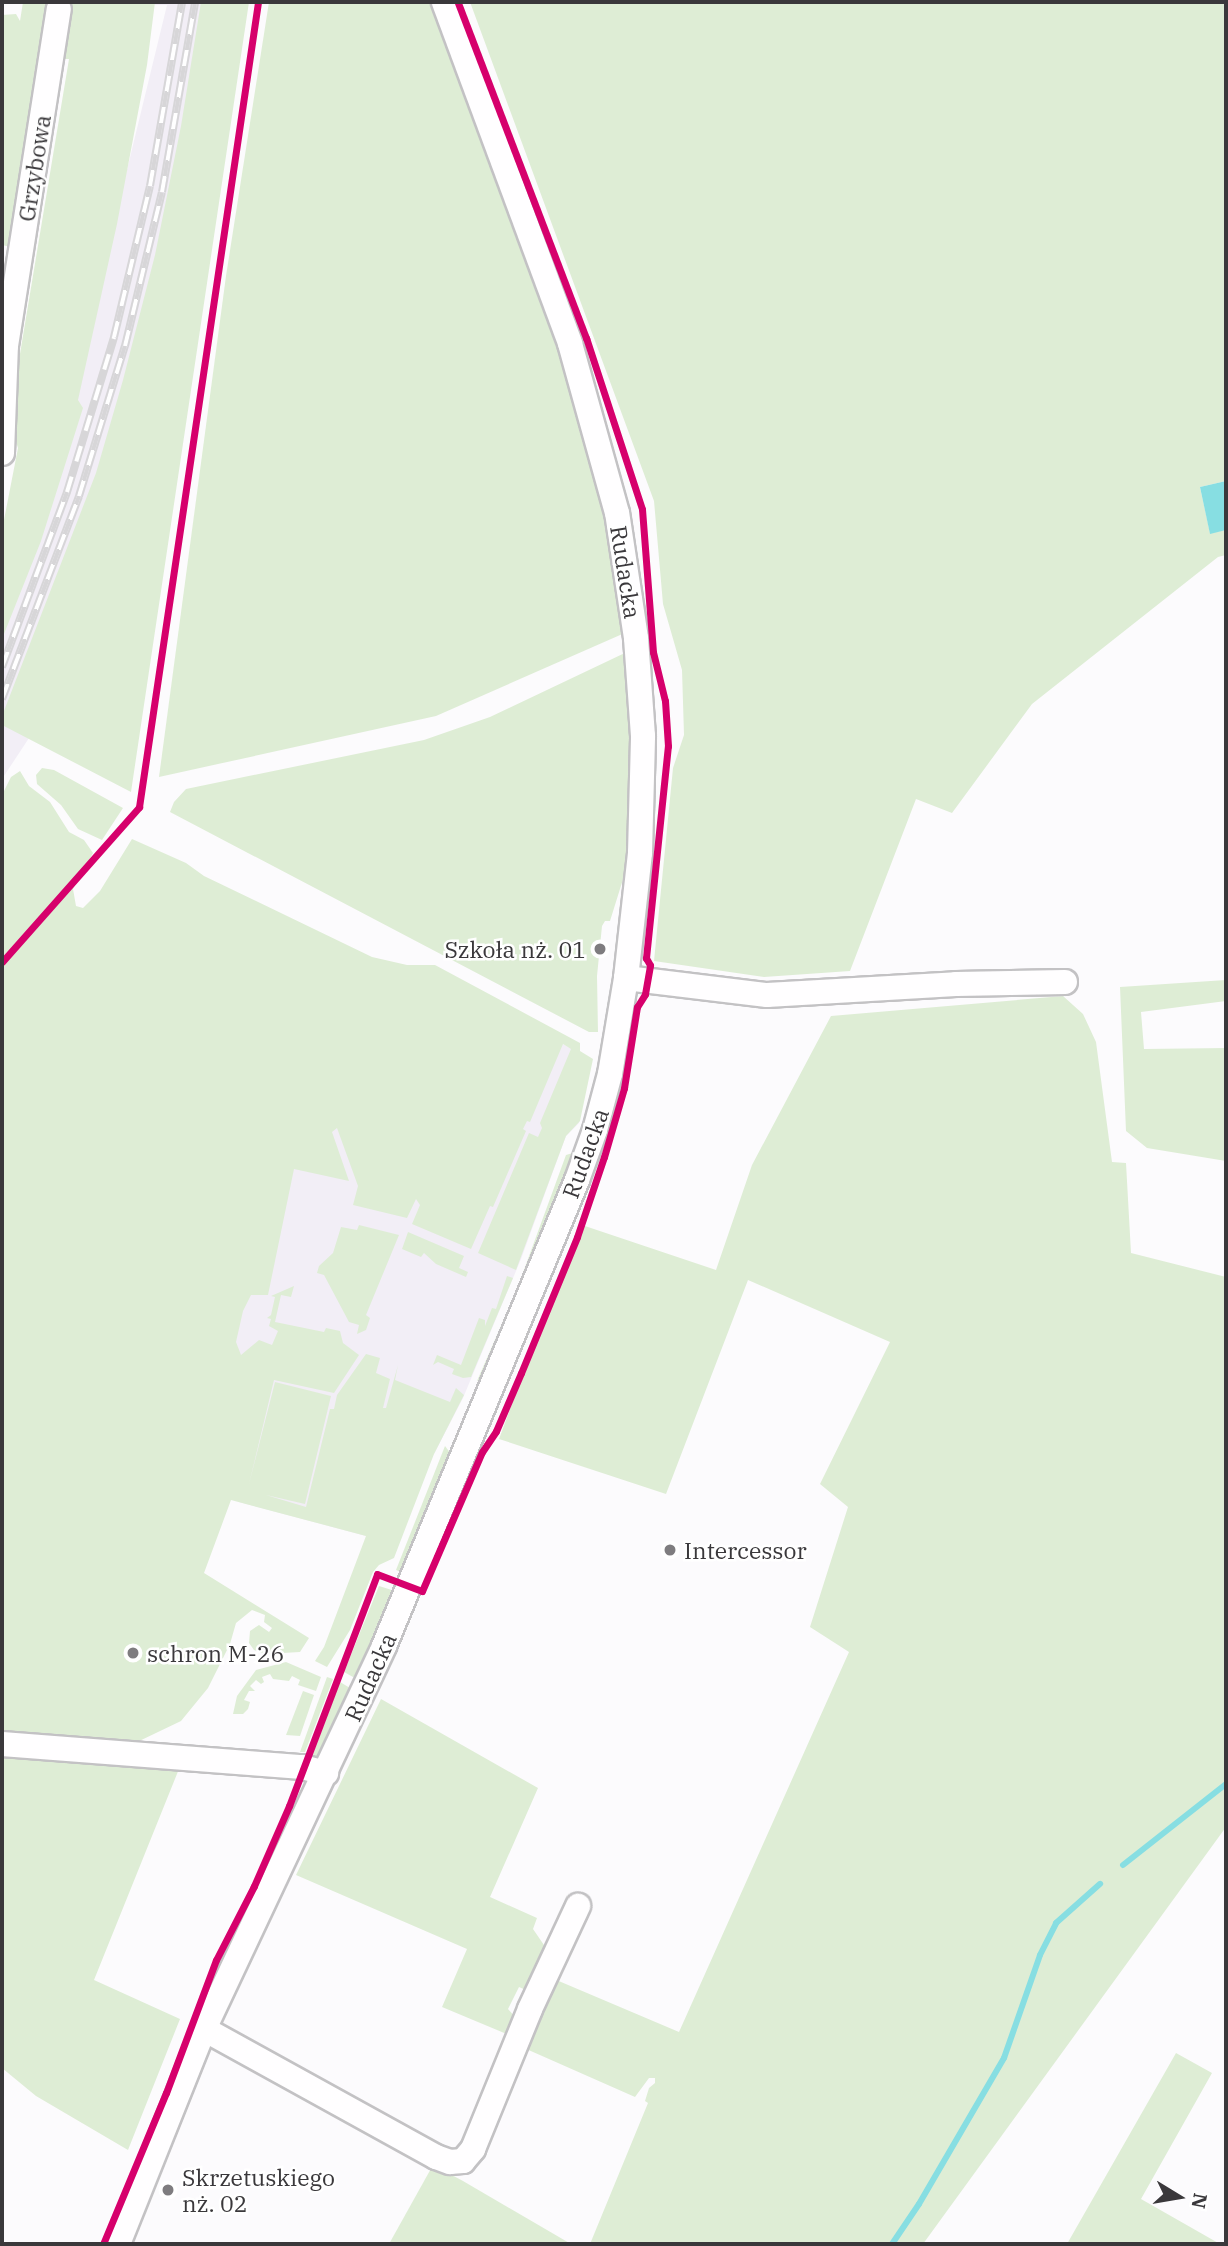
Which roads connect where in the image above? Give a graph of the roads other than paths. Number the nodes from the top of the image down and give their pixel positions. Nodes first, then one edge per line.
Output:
1 (444, 2) edge
2 (58, 9) dead end
3 (2, 453) edge
4 (626, 978) junction
5 (1065, 982) dead end
6 (2, 1744) edge
7 (326, 1773) junction
8 (578, 1906) dead end
9 (204, 2029) junction
10 (118, 2244) edge

1 - 4 street, Rudacka
2 - 3 street, Grzybowa
4 - 5 street
4 - 7 street, Rudacka
6 - 7 street
7 - 9 street, Rudacka
8 - 9 street
9 - 10 street, Rudacka

